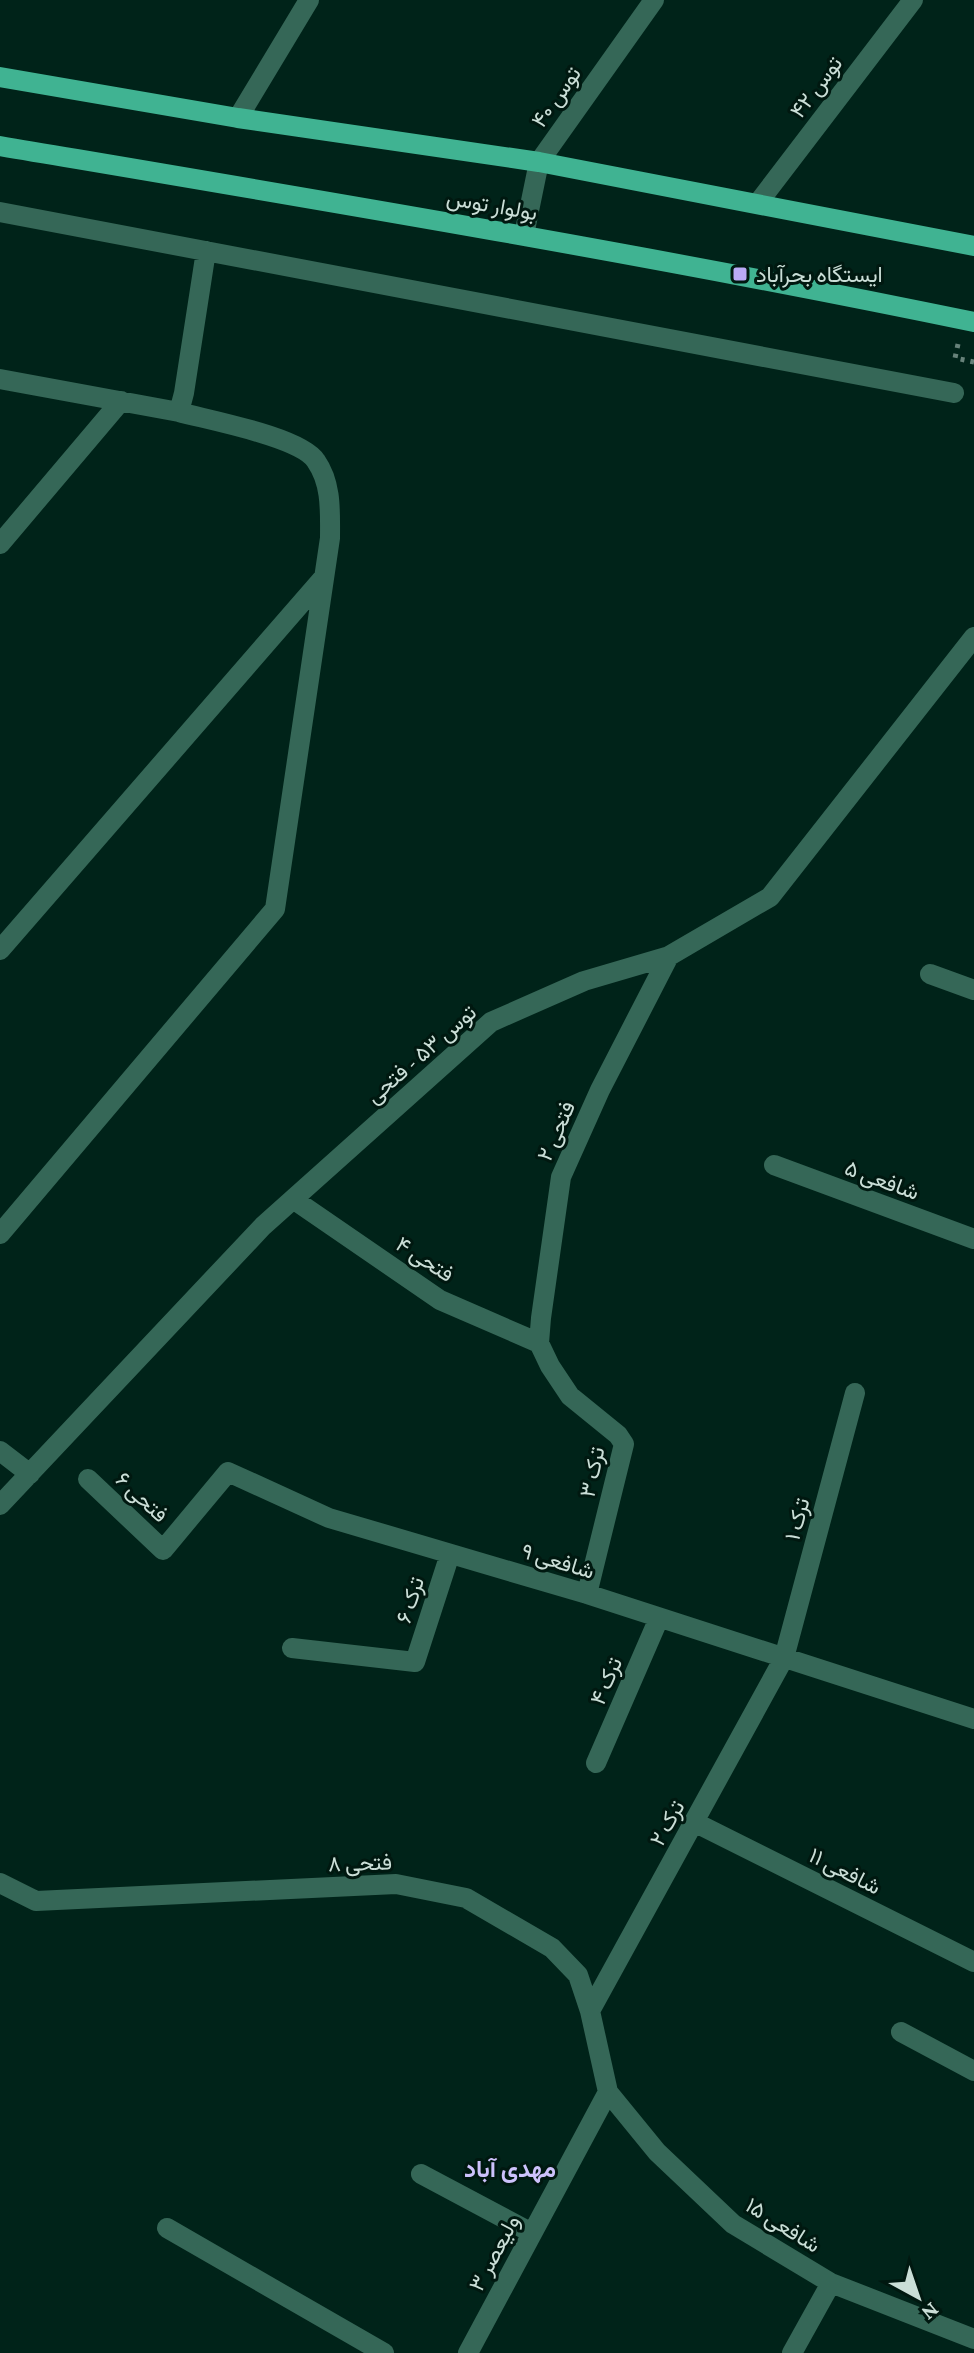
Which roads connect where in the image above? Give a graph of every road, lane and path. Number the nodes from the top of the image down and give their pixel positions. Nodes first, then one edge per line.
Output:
1 (309, 0) edge
2 (654, 0) edge
3 (913, 0) edge
4 (0, 77) edge
5 (238, 118) junction
6 (0, 146) edge
7 (539, 162) junction
8 (758, 203) junction
9 (0, 212) edge
10 (524, 235) junction
11 (974, 246) edge
12 (206, 251) junction
13 (974, 322) edge
14 (955, 358) dead end
15 (974, 362) edge
16 (0, 379) edge
17 (954, 393) dead end
18 (121, 401) junction
19 (179, 412) junction
20 (0, 544) edge
21 (324, 577) junction
22 (974, 637) edge
23 (0, 950) edge
24 (669, 956) junction
25 (930, 974) dead end
26 (974, 990) edge
27 (774, 1165) dead end
28 (293, 1199) junction
29 (0, 1234) edge
30 (974, 1239) edge
31 (539, 1343) junction
32 (855, 1393) dead end
33 (0, 1451) edge
34 (30, 1474) junction
35 (88, 1479) dead end
36 (0, 1505) edge
37 (163, 1550) joint
38 (450, 1554) junction
39 (587, 1594) junction
40 (659, 1618) junction
41 (292, 1648) dead end
42 (784, 1658) junction
43 (974, 1719) edge
44 (596, 1763) dead end
45 (694, 1822) junction
46 (0, 1883) edge
47 (974, 1962) edge
48 (590, 2011) junction
49 (901, 2032) dead end
50 (974, 2071) edge
51 (608, 2092) junction
52 (421, 2174) dead end
53 (167, 2228) dead end
54 (532, 2233) junction
55 (831, 2283) junction
56 (974, 2341) edge
57 (384, 2353) edge
58 (468, 2353) edge
59 (792, 2353) edge
60 (970, 2353) edge

1 - 5 street
2 - 7 street, توس ۴۰
3 - 8 street, توس ۴۲
4 - 5 main road
5 - 7 main road
6 - 10 main road, بولوار توس
7 - 8 main road
7 - 10 street, توس ۴۰
8 - 11 main road
9 - 12 street
10 - 13 main road, بولوار توس
12 - 17 street
12 - 19 street
14 - 15 path
16 - 18 street
18 - 19 street
18 - 20 street
19 - 21 street
21 - 23 street
21 - 29 street
22 - 24 street, توس ۵۳ - فتحی
24 - 28 street, توس ۵۳ - فتحی
24 - 31 street, فتحی ۲
25 - 26 street
27 - 30 street, شافعی ۵
28 - 31 street, فتحی ۴
28 - 34 street, توس ۵۳ - فتحی
31 - 39 street, ترک ۳
32 - 42 street, ترک ۱
33 - 34 street
34 - 36 street, توس ۵۳ - فتحی
35 - 37 street, فتحی ۶
37 - 38 street, شافعی ۹
38 - 39 street, شافعی ۹
38 - 41 street, ترک ۶
39 - 40 street, شافعی ۹
40 - 42 street, شافعی ۹
40 - 44 street, ترک ۴
42 - 43 street, شافعی ۹
42 - 45 street, ترک ۲
45 - 47 street, شافعی ۱۱
45 - 48 street, ترک ۲
46 - 48 street, فتحی ۸
48 - 51 street, فتحی ۸
49 - 50 street
51 - 54 street, ولیعصر ۳
51 - 55 street, شافعی ۱۵
52 - 54 street
53 - 57 street
54 - 58 street, ولیعصر ۳
55 - 56 street, شافعی ۱۵
55 - 59 street
56 - 60 street

